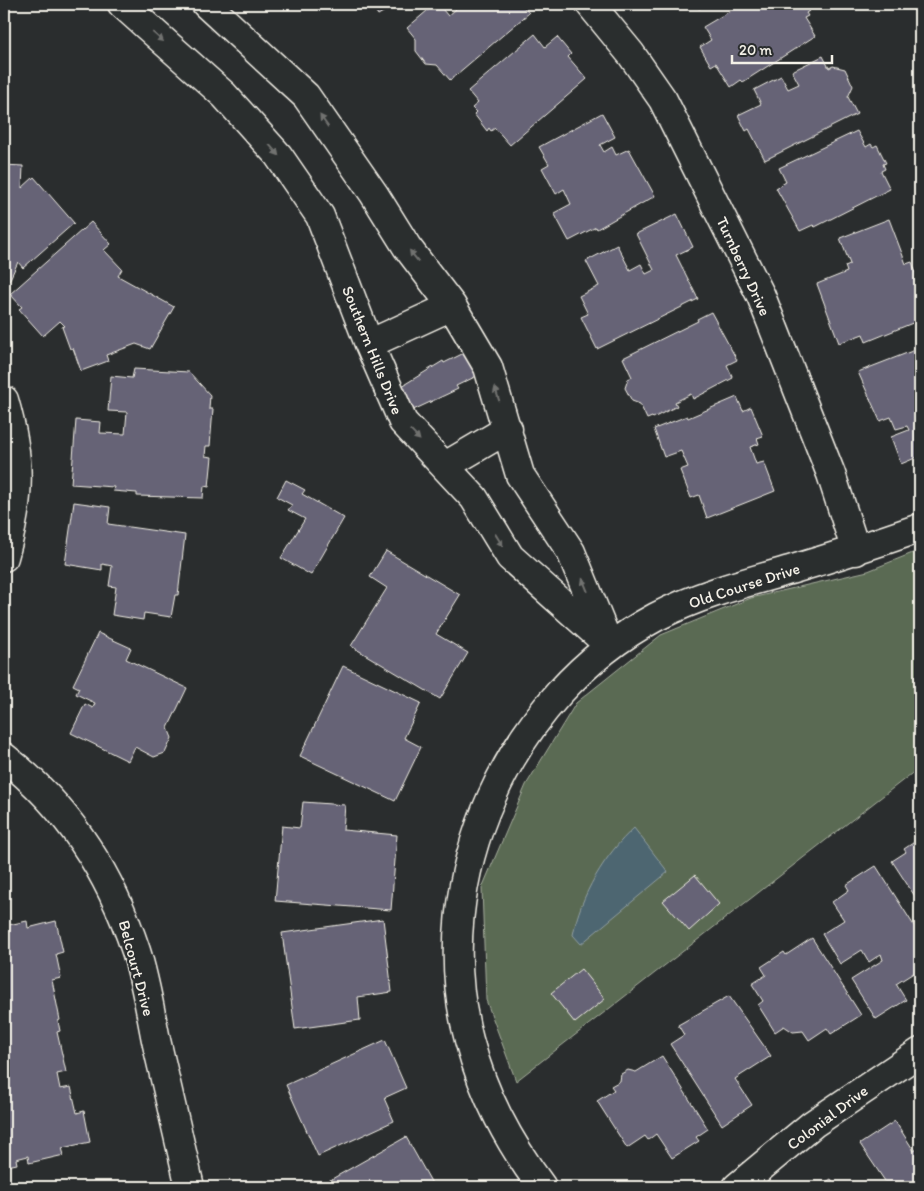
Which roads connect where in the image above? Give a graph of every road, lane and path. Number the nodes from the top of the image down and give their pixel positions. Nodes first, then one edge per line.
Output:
1 (122, 4) edge
2 (206, 4) edge
3 (590, 4) edge
4 (452, 306) junction
5 (369, 344) junction
6 (4, 400) edge
7 (508, 429) junction
8 (445, 466) junction
9 (920, 528) edge
10 (856, 551) junction
11 (4, 557) edge
12 (610, 646) junction
13 (4, 757) edge
14 (920, 1052) edge
15 (190, 1187) edge
16 (542, 1187) edge
17 (737, 1187) edge

1 -> 5 street, Southern Hills Drive
4 -> 2 street
3 - 10 street, Turnberry Drive
4 - 5 street
7 -> 4 street
5 -> 8 street, Southern Hills Drive
6 - 11 street
7 - 8 street
12 -> 7 street
8 -> 12 street, Southern Hills Drive
9 - 10 street, Old Course Drive
10 - 12 street, Old Course Drive
12 - 16 street, Old Course Drive
13 - 15 street, Belcourt Drive
14 - 17 street, Colonial Drive

